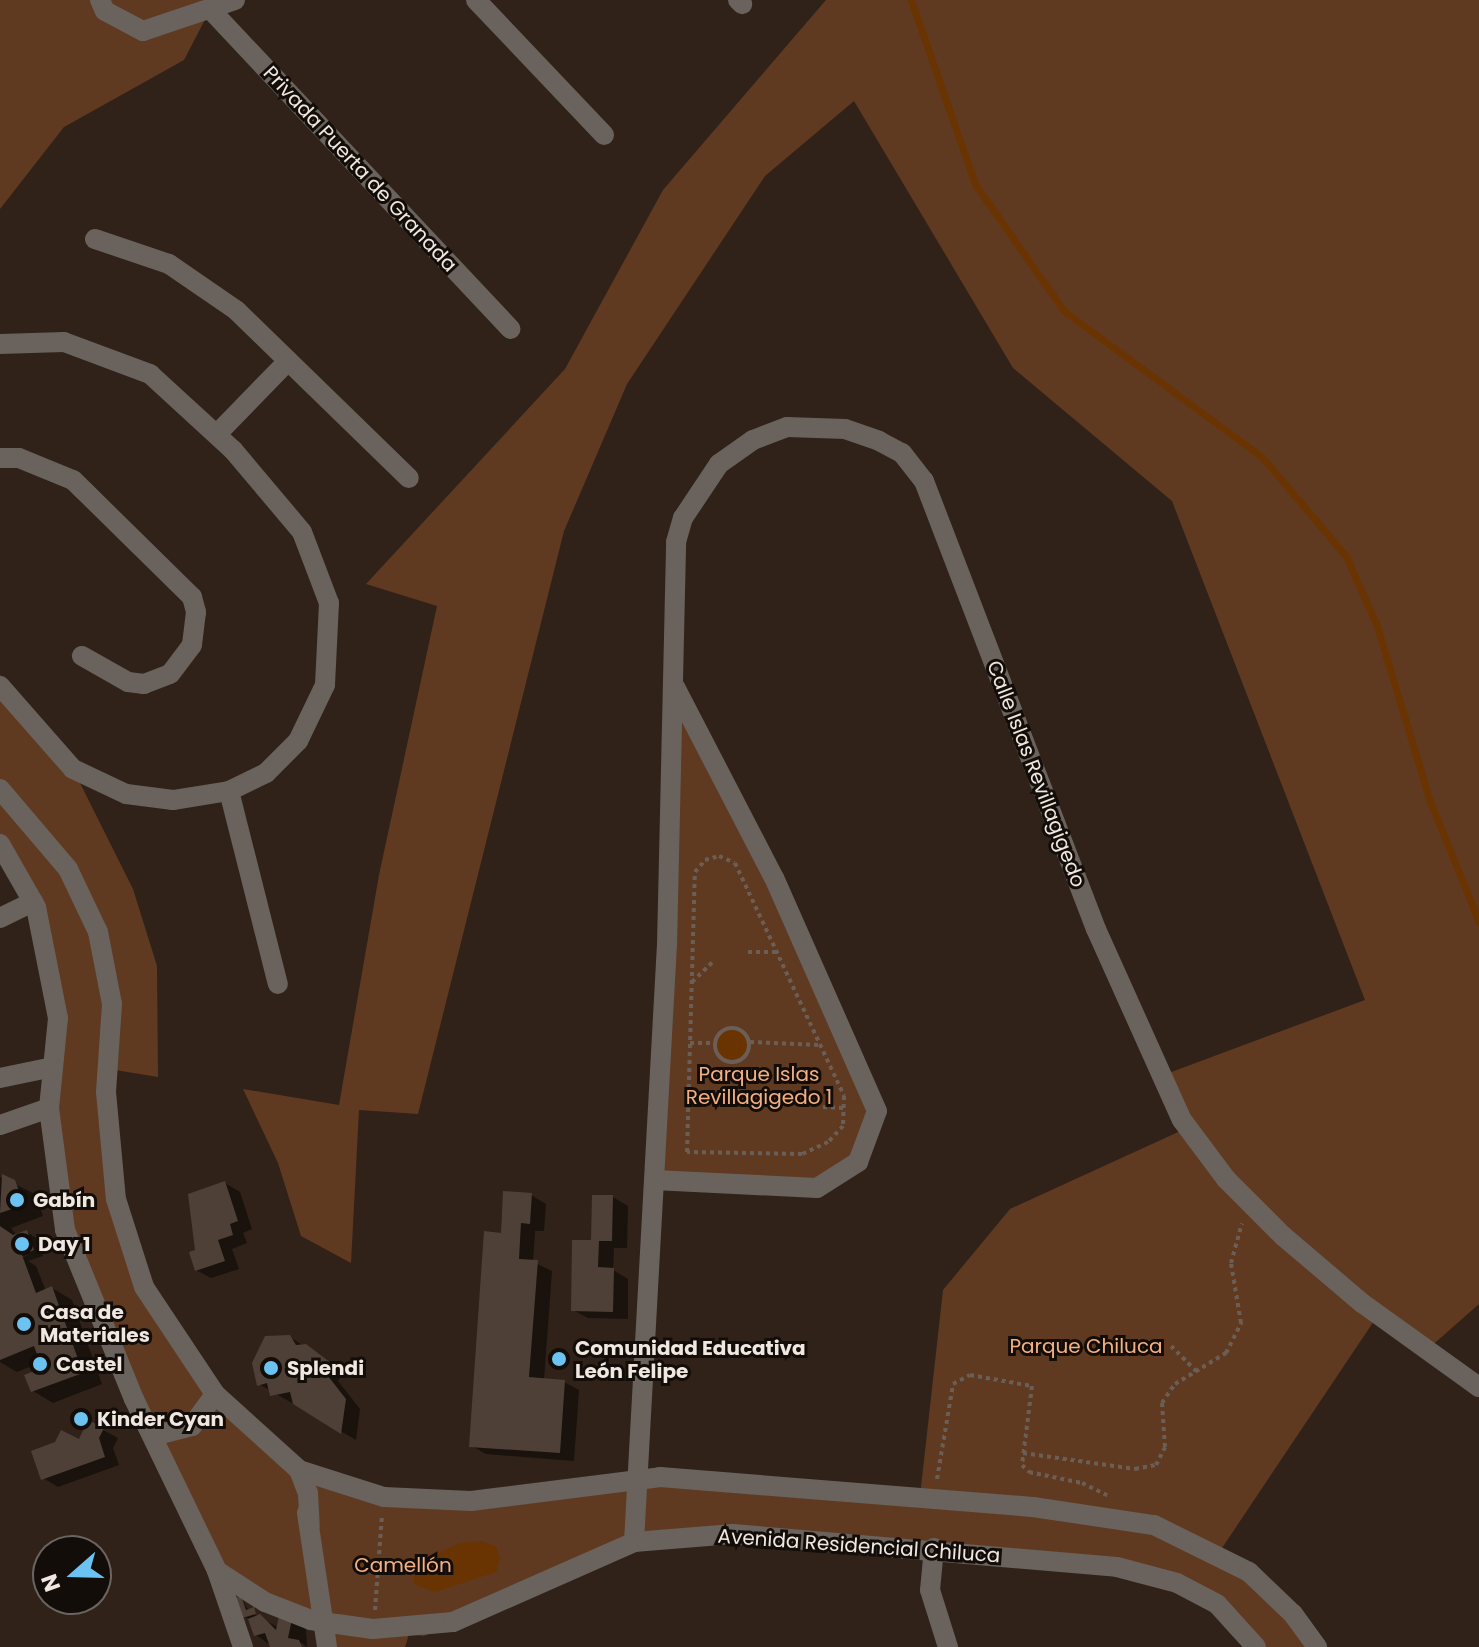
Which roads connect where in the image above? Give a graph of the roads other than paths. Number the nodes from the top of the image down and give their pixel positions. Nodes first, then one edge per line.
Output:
1 (100, 0) edge
2 (235, 0) edge
3 (476, 0) edge
4 (210, 9) junction
5 (604, 135) dead end
6 (95, 239) dead end
7 (510, 329) dead end
8 (0, 344) edge
9 (288, 361) junction
10 (217, 434) junction
11 (0, 458) edge
12 (409, 478) dead end
13 (82, 656) dead end
14 (673, 683) junction
15 (0, 686) edge
16 (229, 791) junction
17 (3, 799) edge
18 (0, 844) edge
19 (33, 902) junction
20 (0, 918) edge
21 (278, 984) dead end
22 (53, 1067) junction
23 (0, 1078) edge
24 (49, 1108) junction
25 (0, 1125) edge
26 (654, 1180) junction
27 (1479, 1387) edge
28 (215, 1394) junction
29 (153, 1436) junction
30 (299, 1470) junction
31 (636, 1476) junction
32 (634, 1542) junction
33 (934, 1548) junction
34 (217, 1571) junction
35 (234, 1594) junction
36 (265, 1602) junction
37 (411, 1627) junction
38 (240, 1638) edge
39 (327, 1647) edge
40 (403, 1647) edge
41 (948, 1647) edge
42 (1256, 1647) edge
43 (1317, 1647) edge

1 - 4 street
2 - 4 street
3 - 5 street
4 - 7 street, Privada Puerta de Granada
6 - 9 street
8 - 10 street
9 - 10 street
9 - 12 street
10 - 16 street
11 - 13 street
14 - 26 street, Calle Islas Revillagigedo
14 - 26 street, Calle Islas Revillagigedo
14 - 27 street, Calle Islas Revillagigedo
15 - 16 street
16 - 21 street
17 - 28 street
18 - 19 street
19 - 20 street
19 - 22 street
22 - 23 street
22 - 24 street
24 - 25 street
24 - 29 street
26 - 31 street, Calle Islas Revillagigedo
28 - 29 street
28 - 30 street
29 - 34 street
30 - 31 street
30 - 39 street
31 - 32 street, Calle Islas Revillagigedo
31 - 43 street
32 - 33 street, Avenida Residencial Chiluca
32 - 37 street, Avenida Residencial Chiluca
33 - 41 street
33 - 42 street, Avenida Residencial Chiluca
34 - 35 street
34 - 36 street, Avenida Residencial Chiluca
34 - 38 street
35 - 36 street, Avenida Residencial Chiluca
35 - 38 street
36 - 37 street, Avenida Residencial Chiluca, bridge
37 - 40 street

